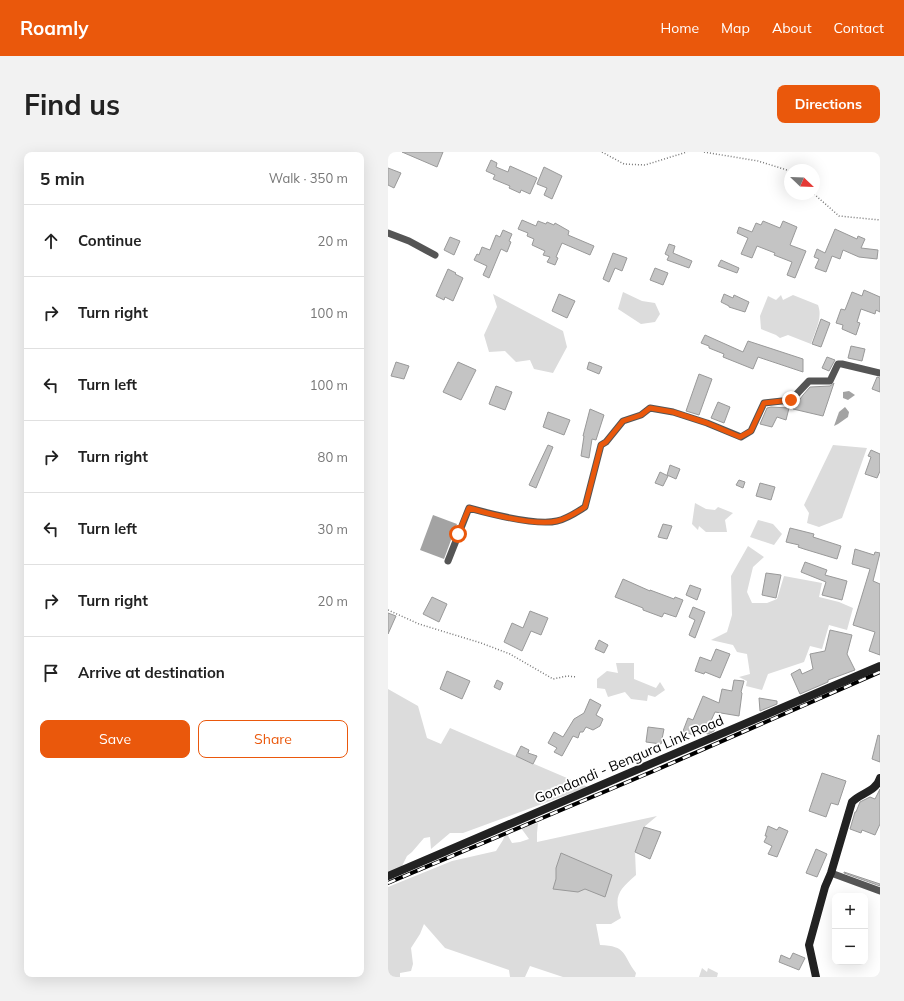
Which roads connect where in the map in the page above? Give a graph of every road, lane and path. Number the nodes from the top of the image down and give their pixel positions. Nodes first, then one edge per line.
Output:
1 (602, 152) edge
2 (687, 152) edge
3 (704, 152) edge
4 (709, 152) edge
5 (784, 169) edge
6 (819, 200) edge
7 (880, 220) edge
8 (388, 234) edge
9 (436, 255) dead end
10 (880, 373) edge
11 (448, 561) dead end
12 (388, 610) edge
13 (880, 666) edge
14 (577, 677) dead end
15 (880, 778) edge
16 (831, 873) junction
17 (388, 876) edge
18 (880, 892) edge
19 (816, 977) edge

1 - 2 path
3 - 4 path
4 - 5 path
6 - 7 path
8 - 9 street
10 - 11 street
12 - 14 path
13 - 17 main road, Gomdandi - Bengura Link Road
15 - 16 main road
16 - 18 street
16 - 19 main road

